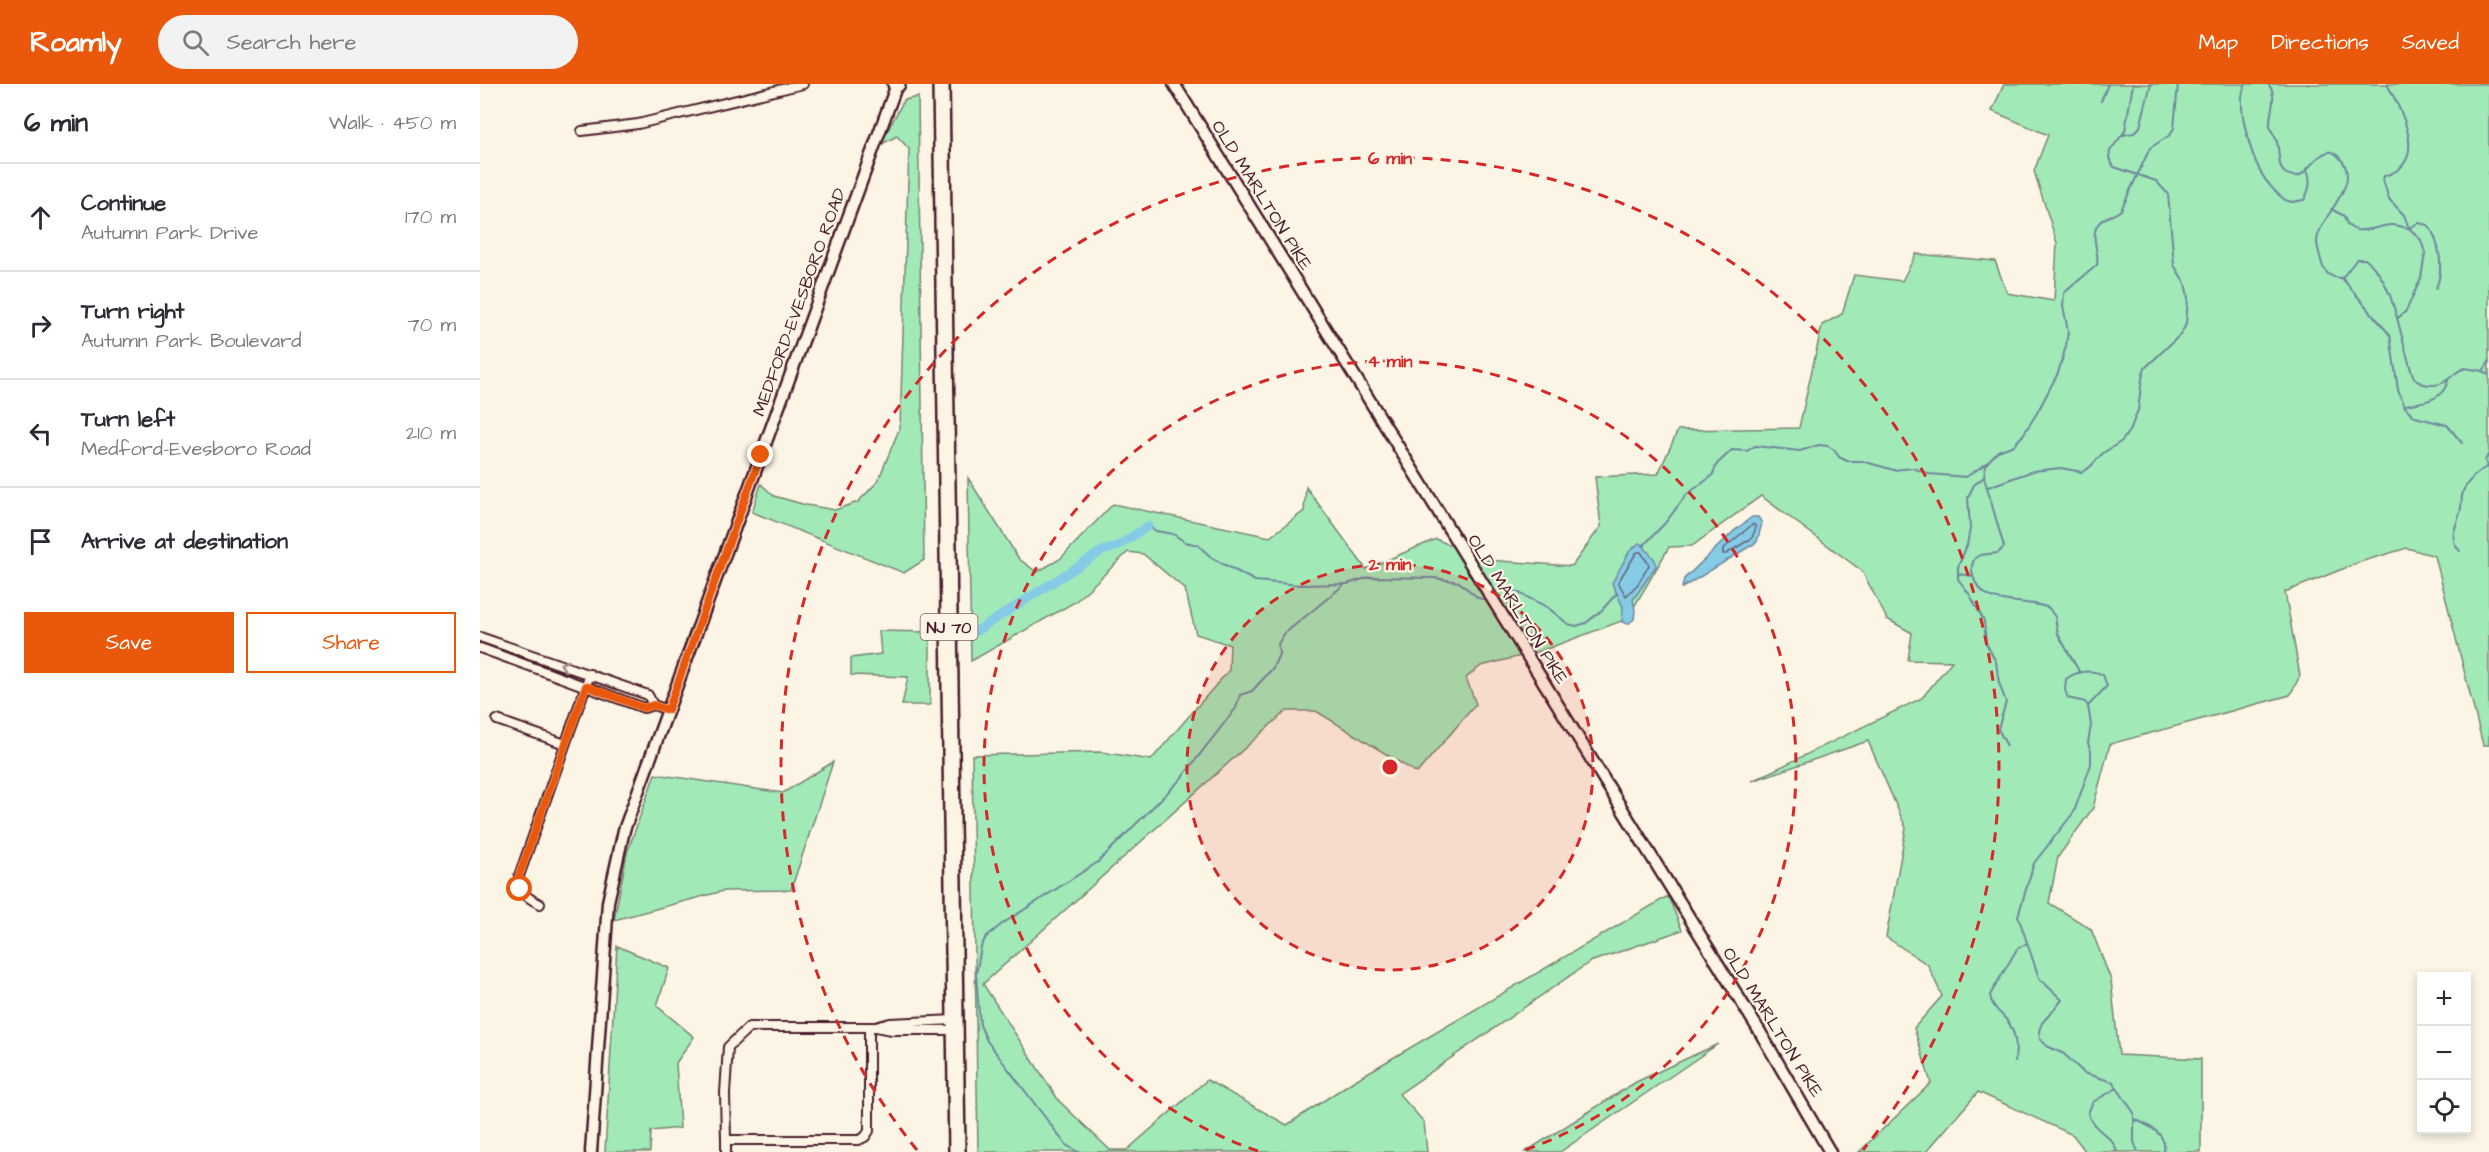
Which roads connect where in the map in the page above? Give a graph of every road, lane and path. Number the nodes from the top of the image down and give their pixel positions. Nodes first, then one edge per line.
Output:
1 (803, 84) edge
2 (897, 84) edge
3 (929, 84) edge
4 (941, 84) edge
5 (1174, 84) edge
6 (941, 102) junction
7 (582, 131) dead end
8 (480, 637) edge
9 (480, 648) edge
10 (590, 674) junction
11 (586, 686) junction
12 (653, 705) junction
13 (668, 710) junction
14 (497, 720) dead end
15 (565, 744) junction
16 (540, 904) dead end
17 (955, 1025) junction
18 (872, 1027) junction
19 (726, 1140) junction
20 (591, 1152) edge
21 (726, 1152) edge
22 (957, 1152) edge
23 (1830, 1152) edge

1 - 7 street
2 - 13 street, MEDFORD-EVESBORO ROAD
3 - 6 highway
4 - 6 highway, NJ 70
5 - 23 street, OLD MARLTON PIKE
6 - 17 highway, NJ 70
10 -> 8 street
9 - 11 street
10 - 11 street
10 - 12 street
11 - 12 street
11 - 15 street
12 - 13 street
13 - 20 street, MEDFORD-EVESBORO ROAD
14 - 15 street
15 - 16 street
17 - 18 street
17 - 22 highway, NJ 70
18 - 19 street
18 - 19 street
19 - 21 street

